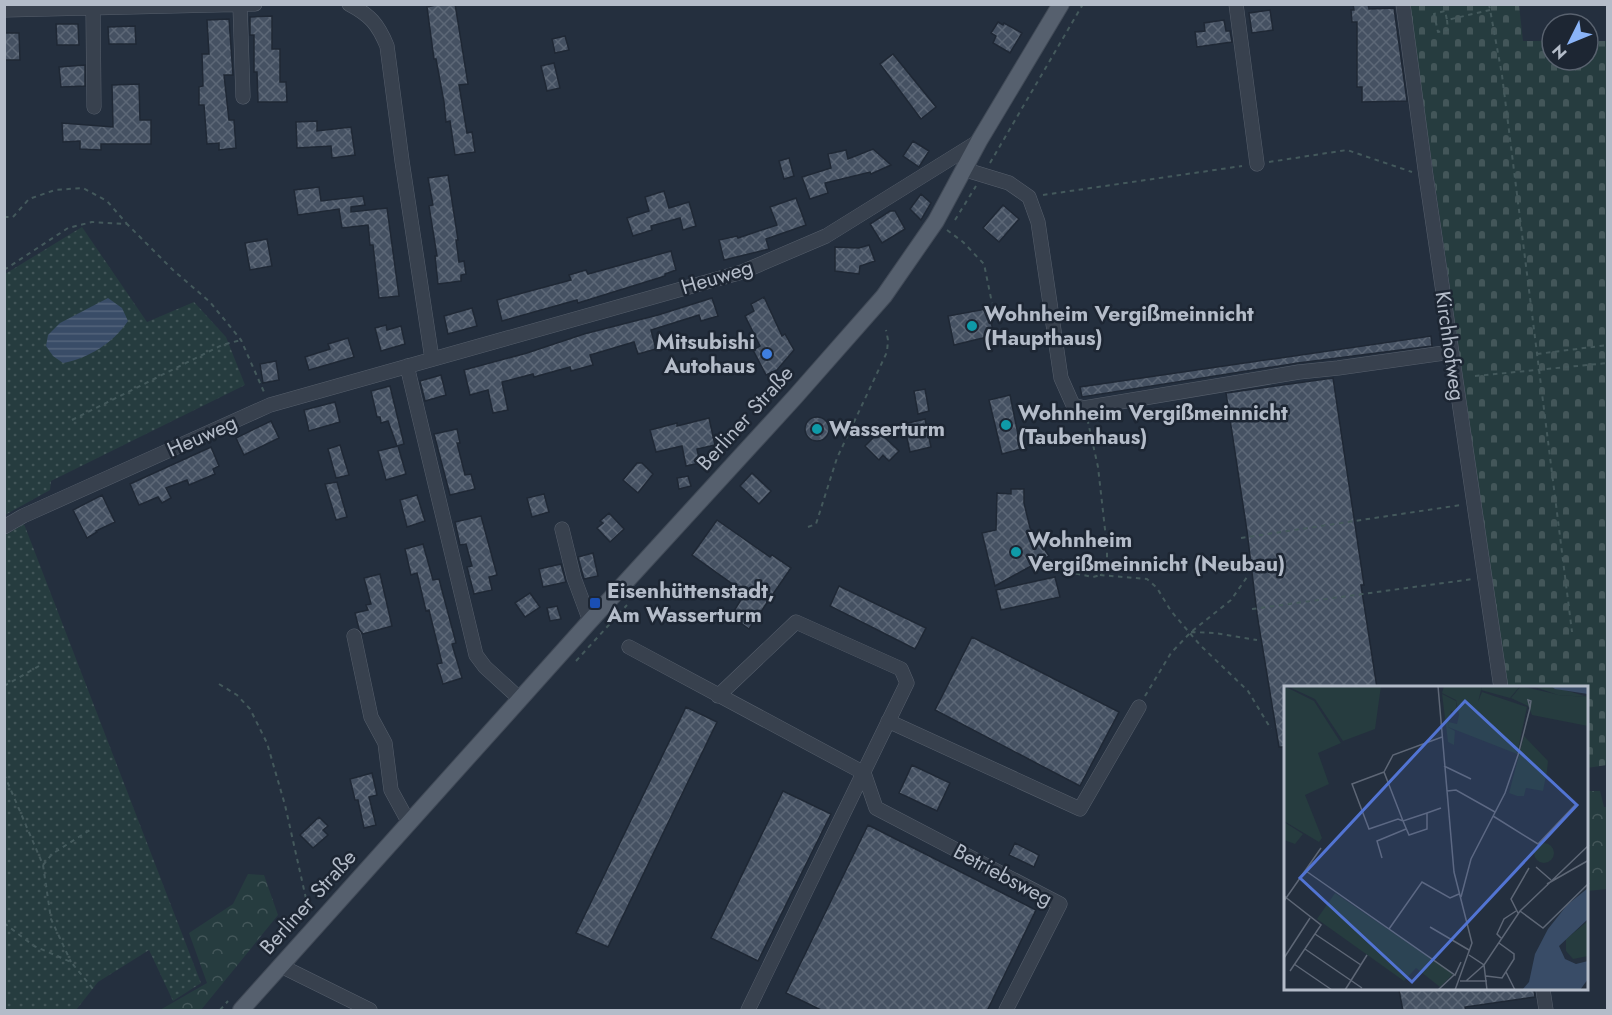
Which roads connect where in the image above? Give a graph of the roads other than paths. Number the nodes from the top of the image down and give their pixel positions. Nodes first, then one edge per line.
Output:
1 (255, 4) edge
2 (349, 4) edge
3 (1061, 4) edge
4 (1236, 4) edge
5 (1403, 4) edge
6 (240, 5) edge
7 (93, 8) junction
8 (4, 10) edge
9 (243, 97) dead end
10 (94, 107) dead end
11 (979, 141) junction
12 (1257, 164) road end
13 (963, 169) junction
14 (1451, 352) junction
15 (432, 359) junction
16 (407, 366) junction
17 (4, 527) edge
18 (562, 529) dead end
19 (590, 621) junction
20 (354, 636) dead end
21 (629, 647) dead end
22 (1501, 686) edge
23 (718, 696) junction
24 (520, 699) junction
25 (1139, 707) road end
26 (888, 721) junction
27 (864, 773) junction
28 (409, 823) junction
29 (281, 966) junction
30 (1543, 991) edge
31 (241, 1011) edge
32 (370, 1011) edge
33 (748, 1011) edge
34 (1006, 1011) edge
35 (1546, 1011) edge

1 - 6 street
2 - 15 street
3 - 11 main road, Berliner Straße
4 - 12 street
5 - 14 street, Kirchhofweg
6 - 7 street
6 - 9 street
7 - 8 street
7 - 10 street
11 - 13 main road, Berliner Straße
11 - 15 street, Heuweg
13 - 14 street
13 - 19 main road, Berliner Straße
14 - 22 street, Kirchhofweg
15 - 16 street, Heuweg
16 - 17 street, Heuweg
16 - 24 street
18 - 19 street
19 - 24 main road, Berliner Straße
20 - 28 street
21 - 23 street
23 - 26 street
23 - 27 street
24 - 28 main road, Berliner Straße
25 - 26 street
26 - 27 street
27 - 33 street
27 - 34 street, Betriebsweg
28 - 29 main road, Berliner Straße
29 - 31 main road, Berliner Straße
29 - 32 street
30 - 35 street

